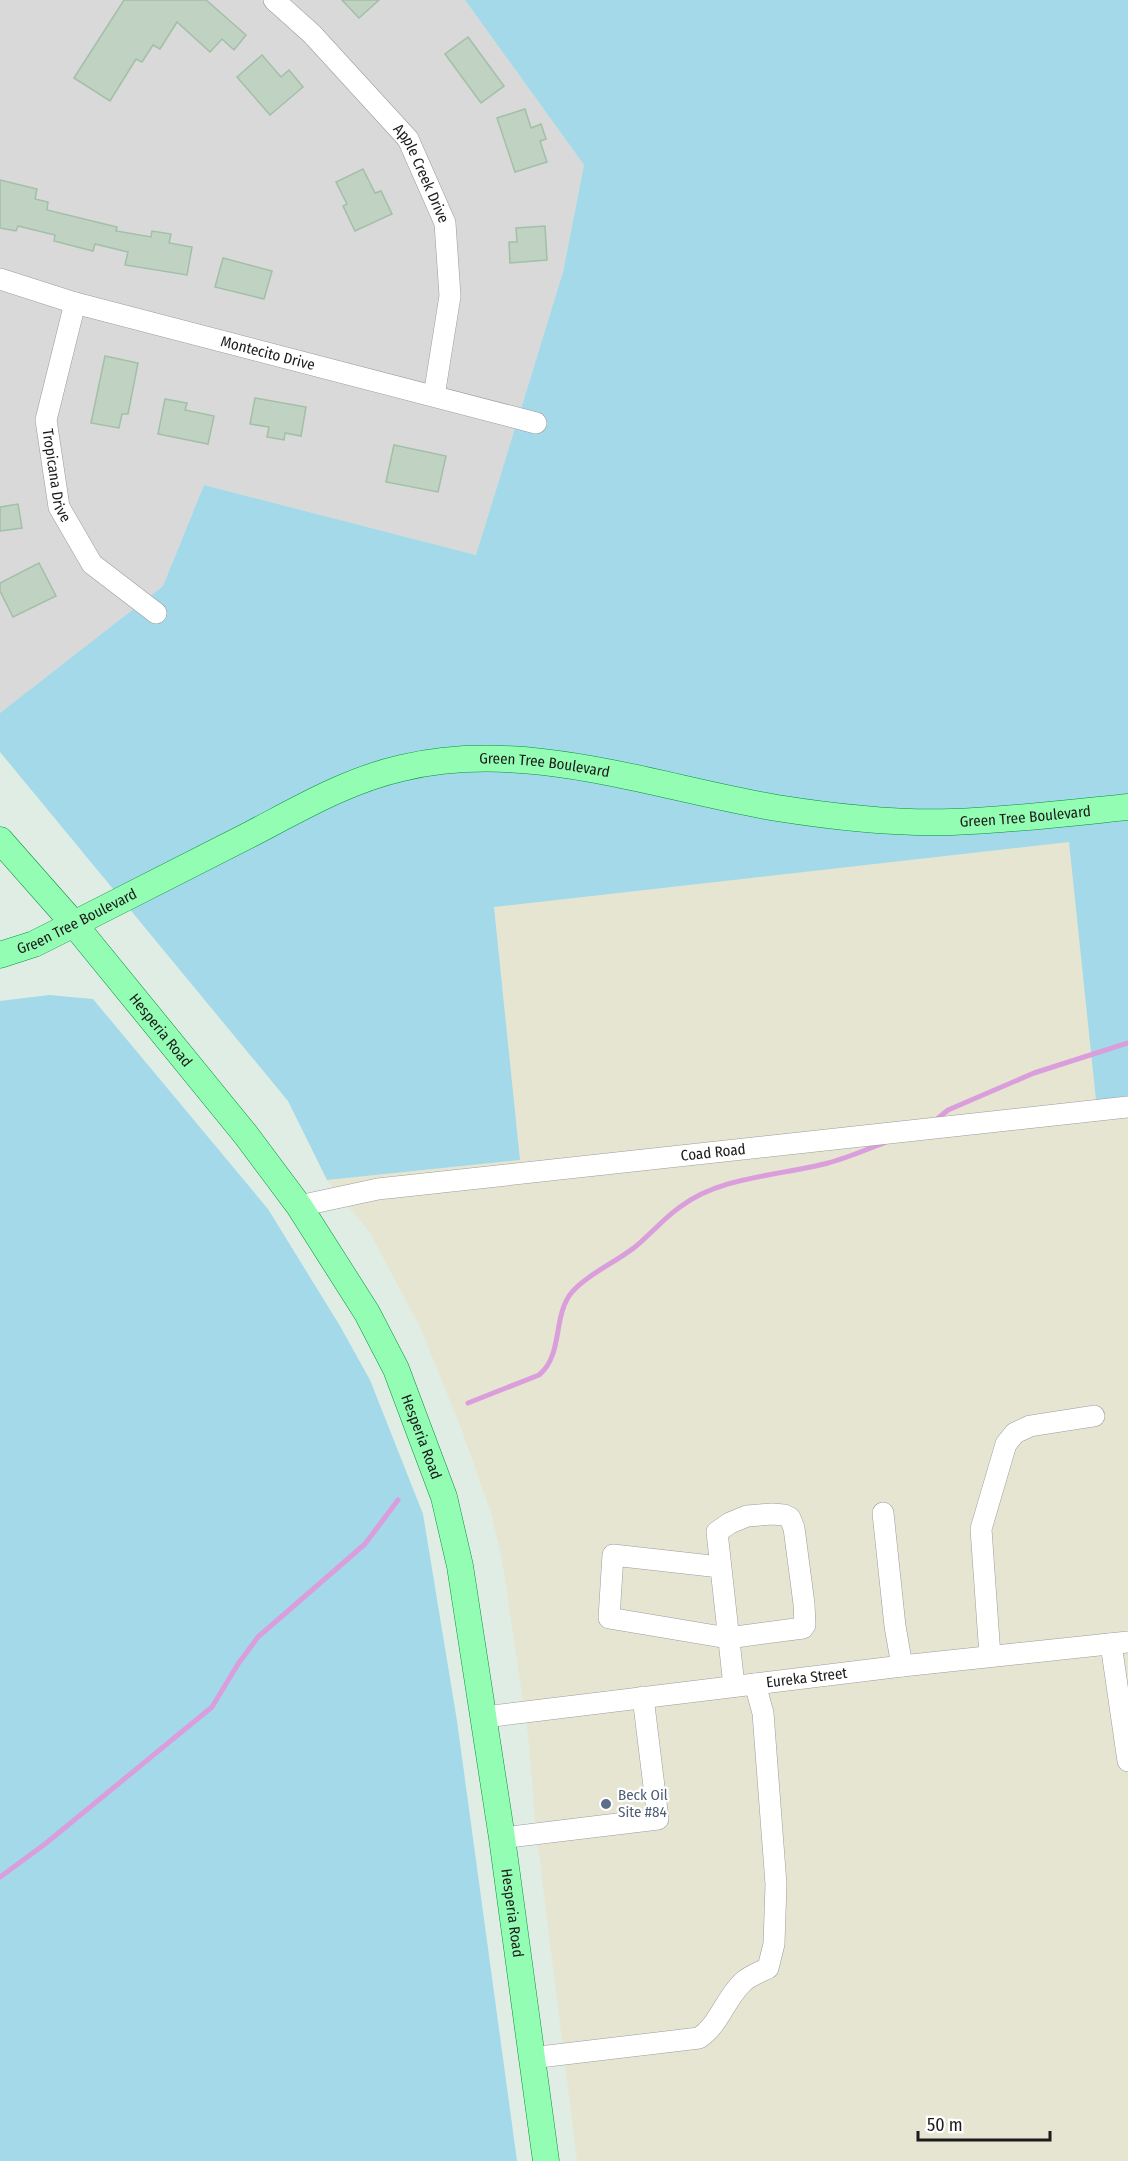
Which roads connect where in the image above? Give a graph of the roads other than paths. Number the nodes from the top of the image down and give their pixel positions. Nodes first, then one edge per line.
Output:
1 (274, 0) edge
2 (0, 279) edge
3 (75, 303) junction
4 (434, 396) junction
5 (536, 423) dead end
6 (156, 613) dead end
7 (1128, 807) edge
8 (0, 840) edge
9 (74, 924) junction
10 (0, 955) edge
11 (1128, 1107) edge
12 (299, 1206) junction
13 (1094, 1416) dead end
14 (883, 1513) dead end
15 (720, 1567) junction
16 (728, 1638) junction
17 (1119, 1643) edge
18 (990, 1656) junction
19 (902, 1666) junction
20 (744, 1685) junction
21 (643, 1697) junction
22 (485, 1717) junction
23 (1128, 1761) edge
24 (502, 1838) junction
25 (531, 2058) junction
26 (546, 2161) edge

1 - 4 street, Apple Creek Drive
2 - 3 street, Montecito Drive
3 - 4 street, Montecito Drive
3 - 6 street, Tropicana Drive
4 - 5 street, Montecito Drive
7 - 9 main road, Green Tree Boulevard
8 - 9 main road, Hesperia Road
9 - 10 main road, Green Tree Boulevard
9 - 12 main road, Hesperia Road
11 - 12 street, Coad Road
12 - 22 main road, Hesperia Road
13 - 18 street
14 - 19 street
15 - 16 street
15 - 16 street
15 - 16 street
16 - 20 street
17 - 18 street, Eureka Street
17 - 23 street
18 - 19 street, Eureka Street
19 - 20 street, Eureka Street
20 - 21 street, Eureka Street
20 - 25 street
21 - 22 street, Eureka Street
21 - 24 street
22 - 24 main road, Hesperia Road
24 - 25 main road, Hesperia Road
25 - 26 main road, Hesperia Road

